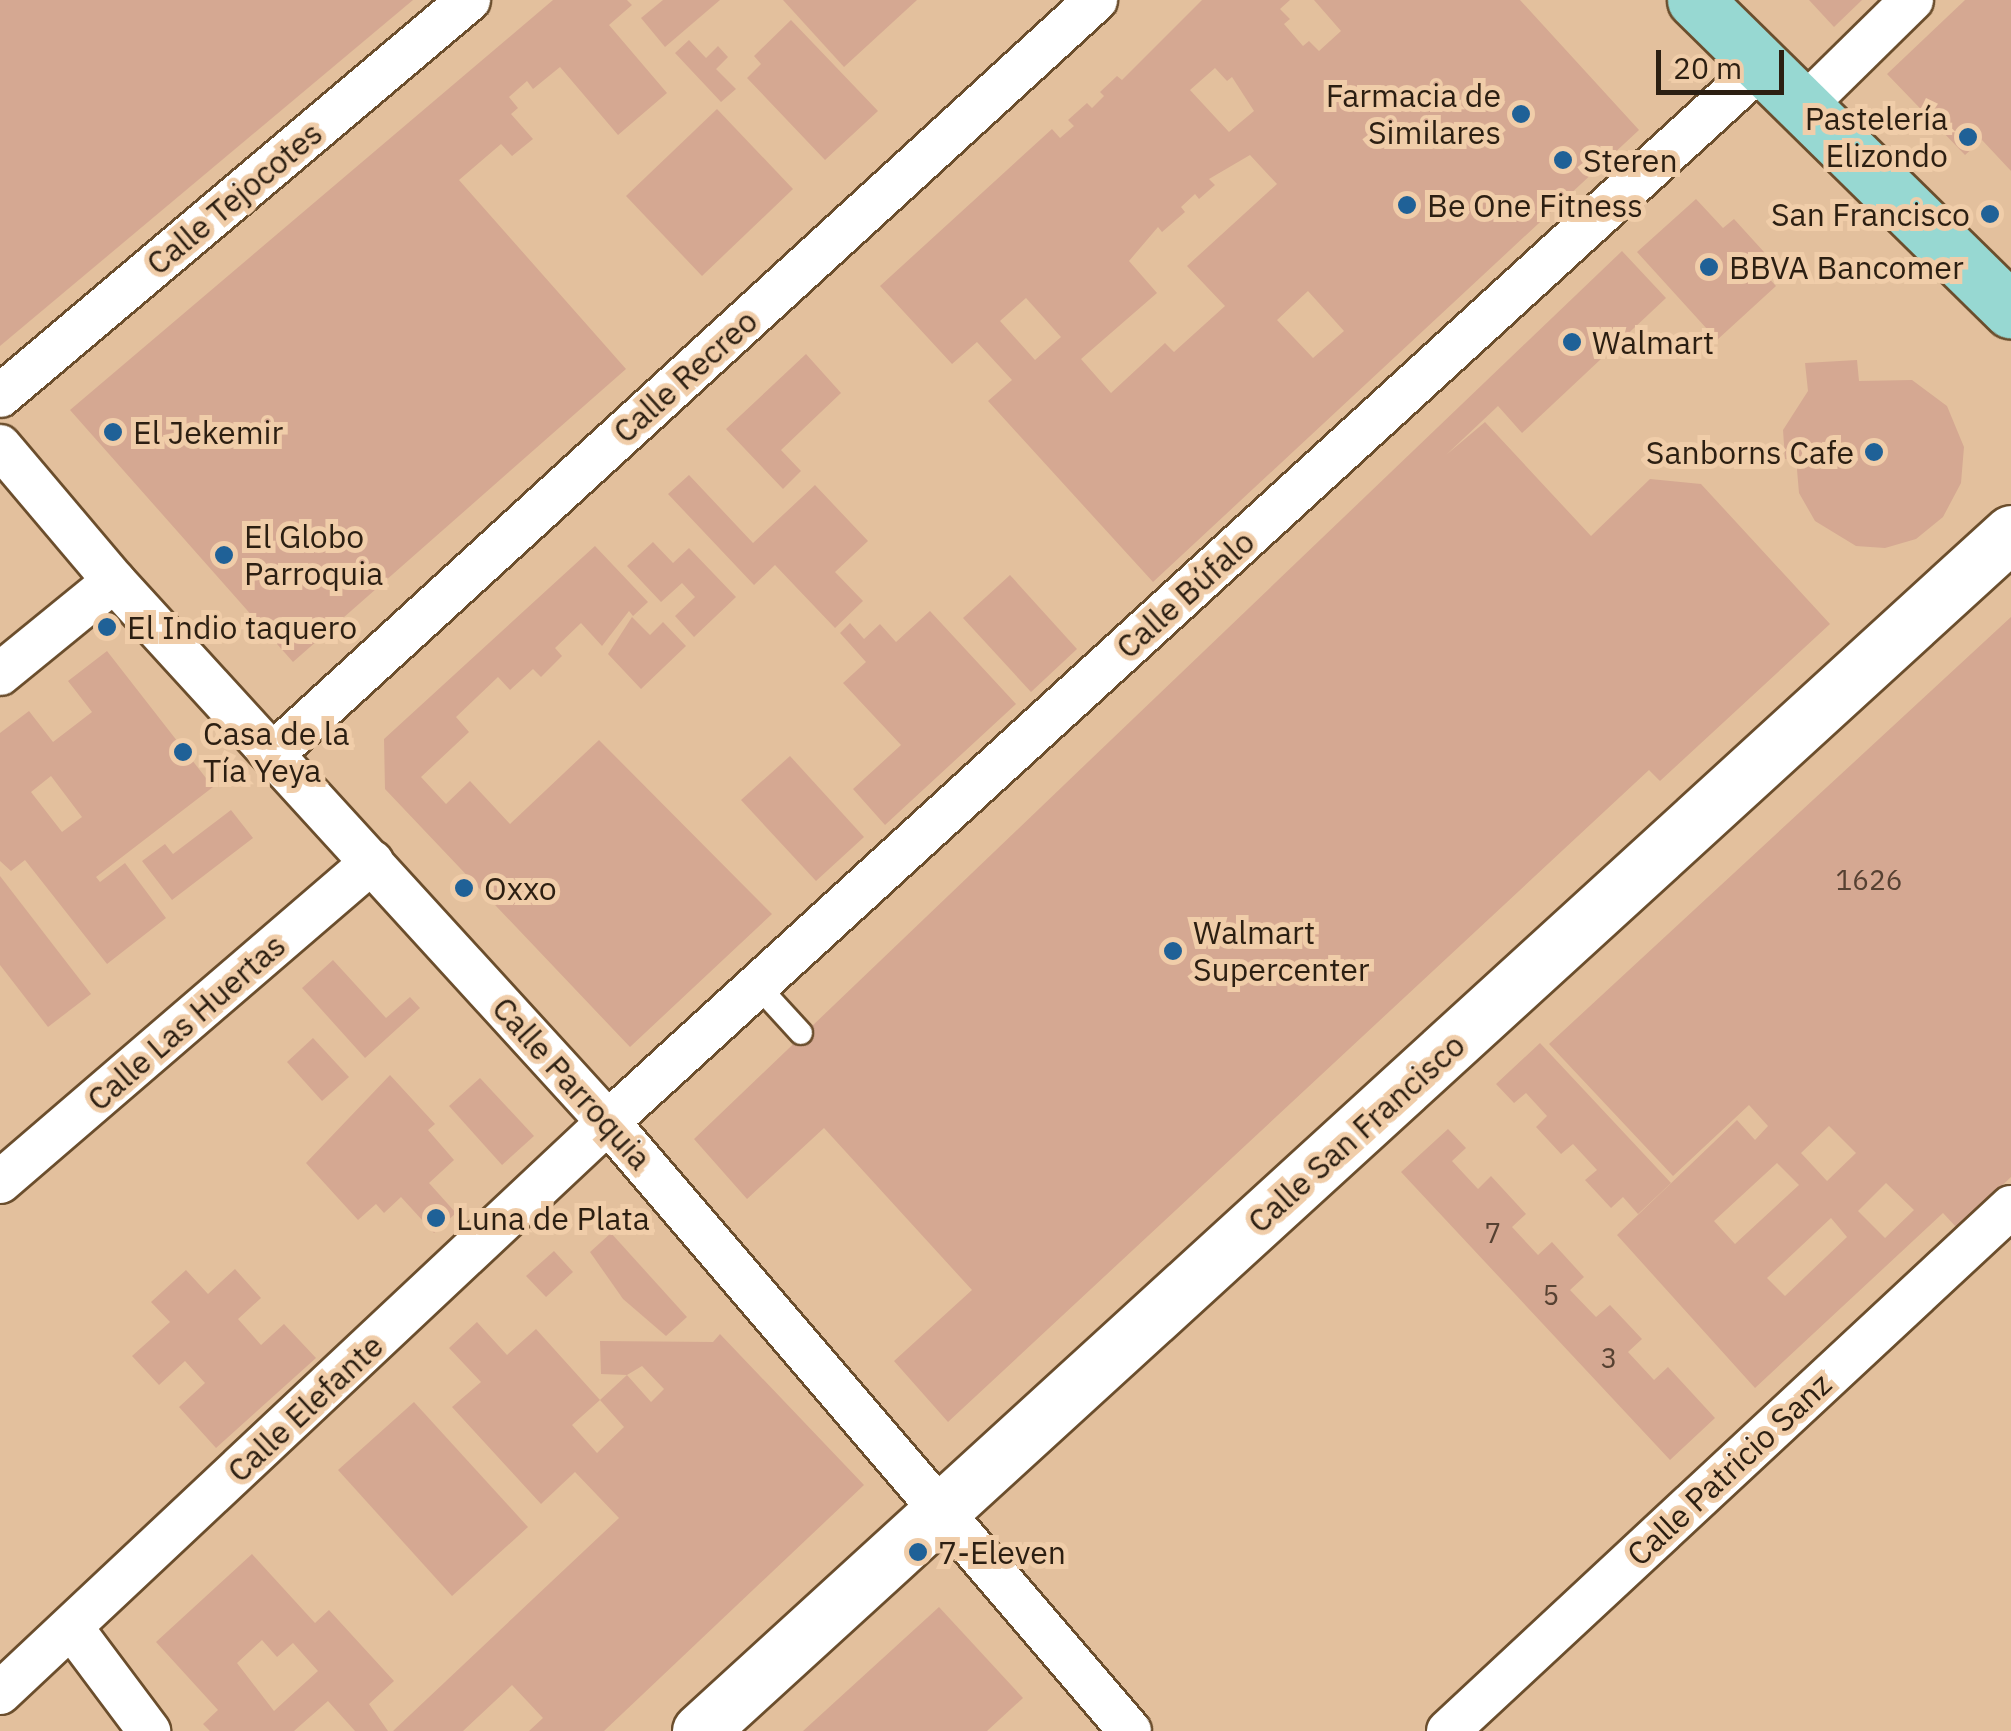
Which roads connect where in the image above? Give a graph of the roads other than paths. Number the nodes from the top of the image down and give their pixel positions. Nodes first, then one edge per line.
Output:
1 (469, 0) edge
2 (1096, 0) edge
3 (1695, 0) edge
4 (1912, 0) edge
5 (1762, 66) junction
6 (1803, 106) junction
7 (2011, 310) edge
8 (0, 396) edge
9 (0, 446) edge
10 (2011, 533) edge
11 (114, 581) junction
12 (0, 674) edge
13 (274, 753) junction
14 (372, 862) junction
15 (758, 986) junction
16 (801, 1033) dead end
17 (608, 1122) junction
18 (0, 1182) edge
19 (2011, 1207) edge
20 (945, 1508) junction
21 (72, 1628) junction
22 (0, 1693) edge
23 (149, 1731) edge
24 (700, 1731) edge
25 (1130, 1731) edge
26 (1448, 1731) edge

1 - 8 street, Calle Tejocotes
2 - 13 street, Calle Recreo
3 - 5 main road
4 - 6 street
5 - 6 main road
5 - 15 street, Calle Búfalo
6 - 7 main road
9 - 11 street, Calle Parroquia
10 - 20 street, Calle San Francisco
11 - 12 street
11 - 13 street, Calle Parroquia
13 - 14 street, Calle Parroquia
14 - 17 street, Calle Parroquia
14 - 18 street, Calle Las Huertas
15 - 16 lane
15 - 17 street, Calle Búfalo
17 - 20 street, Calle Parroquia
17 - 21 street, Calle Elefante
19 - 26 street, Calle Patricio Sanz
20 - 24 street, Calle San Francisco
20 - 25 street, Calle Parroquia
21 - 22 street, Calle Elefante
21 - 23 street

